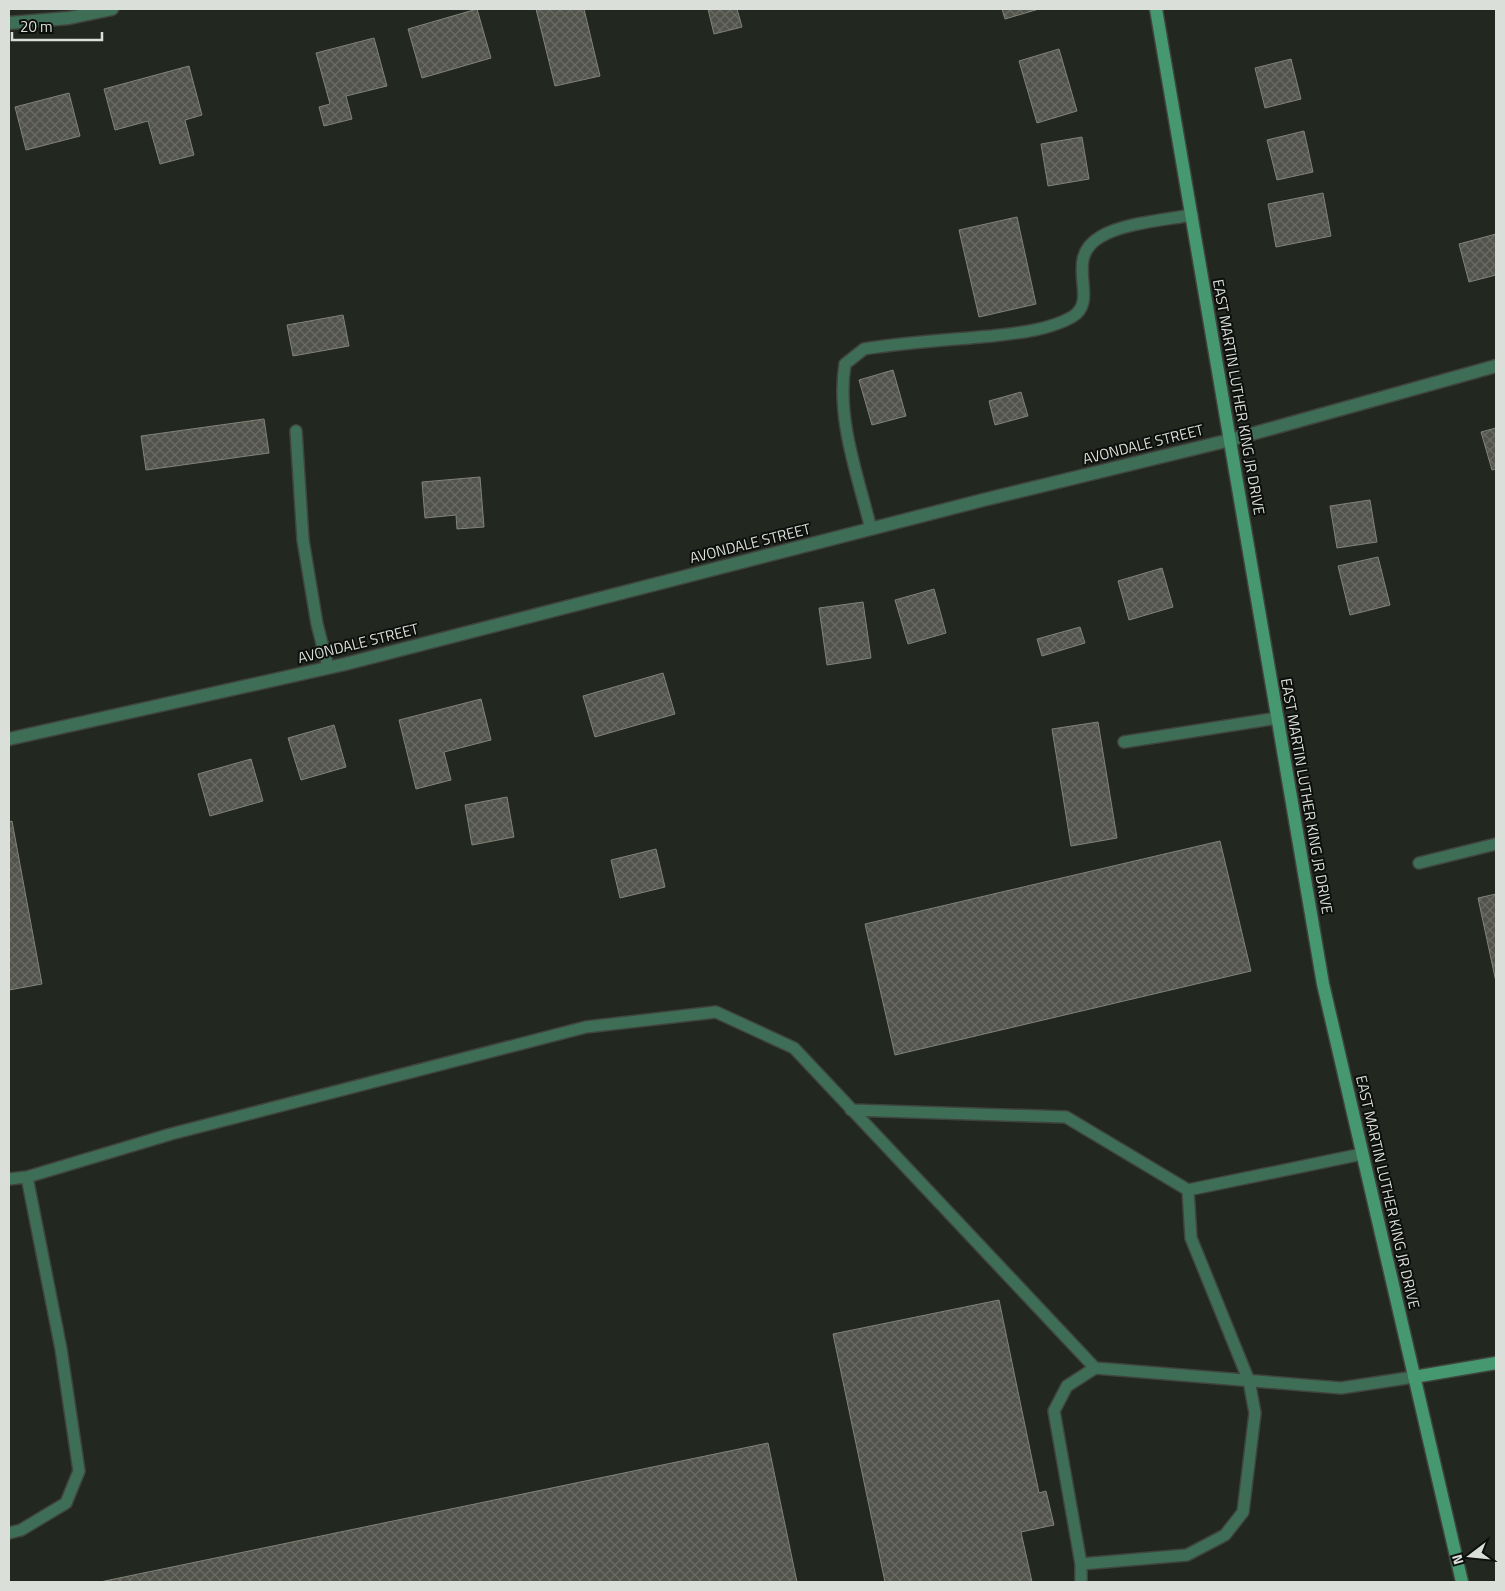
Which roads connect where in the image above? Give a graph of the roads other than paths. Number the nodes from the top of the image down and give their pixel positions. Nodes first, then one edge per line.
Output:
1 (112, 9) edge
2 (1156, 9) edge
3 (9, 23) edge
4 (1192, 215) junction
5 (1496, 366) edge
6 (296, 431) dead end
7 (1230, 440) junction
8 (871, 529) junction
9 (328, 667) junction
10 (1278, 718) junction
11 (9, 739) edge
12 (1124, 742) dead end
13 (1496, 844) edge
14 (1418, 863) dead end
15 (851, 1110) junction
16 (1362, 1154) junction
17 (27, 1177) junction
18 (9, 1179) edge
19 (1188, 1190) junction
20 (1496, 1363) edge
21 (1094, 1368) junction
22 (1414, 1378) junction
23 (1249, 1381) junction
24 (9, 1533) edge
25 (1081, 1564) junction
26 (1081, 1582) edge
27 (1462, 1582) edge

1 - 3 street
2 - 4 main road, EAST MARTIN LUTHER KING JR DRIVE
4 - 7 main road, EAST MARTIN LUTHER KING JR DRIVE
4 - 8 lane
5 - 7 street, AVONDALE STREET
6 - 9 lane
7 - 8 street, AVONDALE STREET
7 - 10 main road, EAST MARTIN LUTHER KING JR DRIVE
8 - 9 street, AVONDALE STREET
9 - 11 street, AVONDALE STREET
10 - 12 lane
10 - 16 main road, EAST MARTIN LUTHER KING JR DRIVE
13 - 14 lane
15 - 17 lane
15 - 19 lane
15 - 21 lane
16 - 19 lane
16 - 22 main road, EAST MARTIN LUTHER KING JR DRIVE
17 - 18 lane
17 - 24 lane
19 - 23 lane
20 - 22 main road
21 - 23 lane
21 - 25 lane
22 - 23 lane
22 - 27 main road, EAST MARTIN LUTHER KING JR DRIVE
23 - 25 lane
25 - 26 lane

